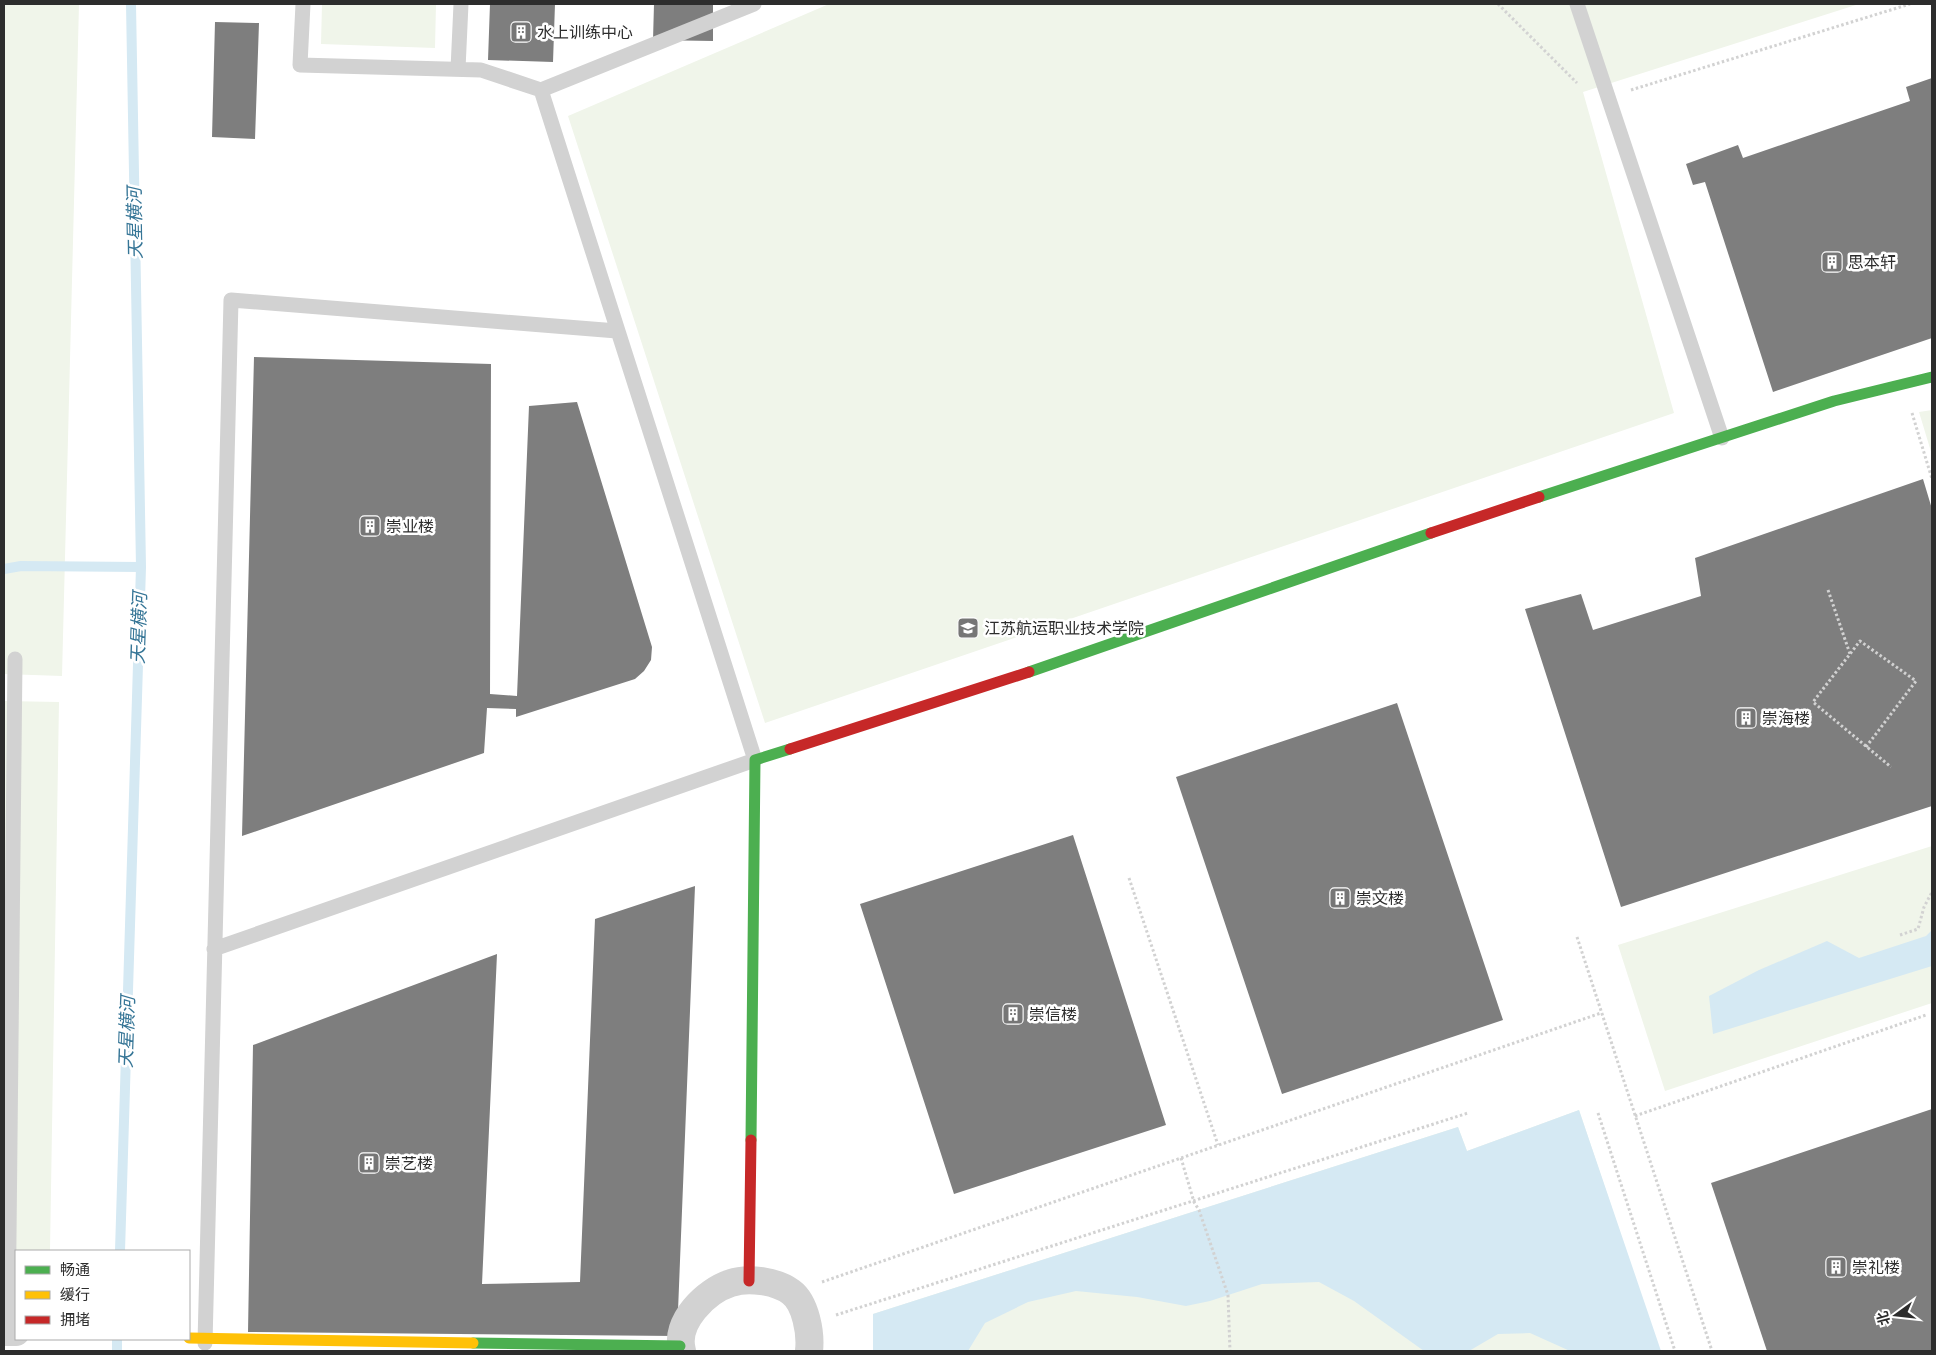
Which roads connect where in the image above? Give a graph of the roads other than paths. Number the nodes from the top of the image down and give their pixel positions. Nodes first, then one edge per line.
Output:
1 (303, 4) edge
2 (461, 4) edge
3 (754, 4) edge
4 (1576, 4) edge
5 (458, 69) junction
6 (542, 90) junction
7 (618, 330) junction
8 (1932, 377) edge
9 (1722, 438) junction
10 (15, 659) dead end
11 (755, 760) junction
12 (214, 950) junction
13 (749, 1281) junction
14 (9, 1332) edge
15 (190, 1338) edge
16 (205, 1345) edge
17 (681, 1349) edge
18 (809, 1351) edge

1 - 5 lane
2 - 5 lane
3 - 6 lane
4 - 9 lane
5 - 6 lane
6 - 7 lane
7 - 11 lane
7 - 12 lane
8 - 9 street
9 - 11 street
10 - 14 lane
11 - 12 lane
11 - 13 street
12 - 16 lane
13 - 17 street
13 - 18 street
15 - 16 street
16 - 17 street

